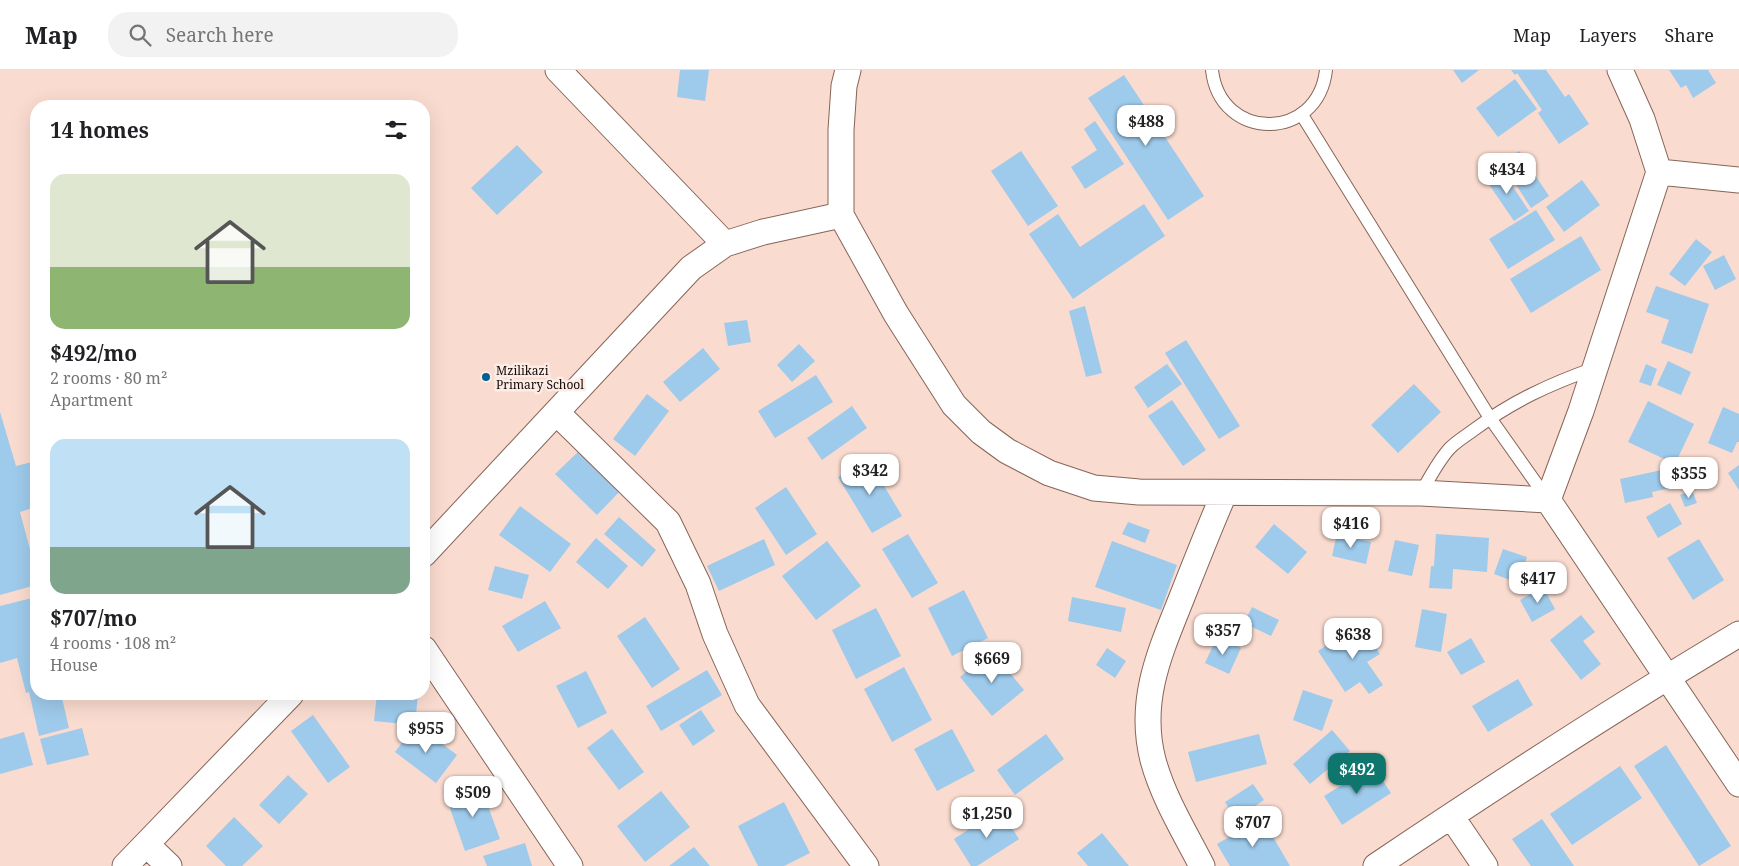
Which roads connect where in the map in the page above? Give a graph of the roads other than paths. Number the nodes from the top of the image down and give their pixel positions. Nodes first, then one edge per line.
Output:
1 (558, 70) edge
2 (848, 70) edge
3 (1212, 70) edge
4 (1326, 70) edge
5 (1620, 70) edge
6 (1302, 115) junction
7 (1659, 172) junction
8 (1739, 180) edge
9 (841, 215) junction
10 (726, 244) junction
11 (1595, 368) junction
12 (557, 413) junction
13 (1490, 418) junction
14 (1421, 493) junction
15 (1224, 494) junction
16 (1548, 500) junction
17 (430, 548) edge
18 (1739, 634) edge
19 (430, 658) edge
20 (1666, 677) junction
21 (285, 700) edge
22 (1739, 784) edge
23 (1450, 816) junction
24 (147, 845) junction
25 (125, 866) edge
26 (169, 866) edge
27 (570, 866) edge
28 (866, 866) edge
29 (1202, 866) edge
30 (1376, 866) edge
31 (1485, 866) edge

1 - 10 street
2 - 9 street
3 - 6 lane
4 - 6 lane
5 - 7 street
6 - 13 lane
7 - 8 street
7 - 11 street
9 - 10 street
9 - 15 street
10 - 12 street
11 - 13 lane
11 - 16 street
12 - 17 street
12 - 28 street
13 - 14 lane
13 - 16 lane
14 - 15 street
14 - 16 street
15 - 29 street
16 - 20 street
18 - 20 street
19 - 27 street
20 - 22 street
20 - 23 street
21 - 24 street
23 - 30 street
23 - 31 street
24 - 25 street
24 - 26 street

